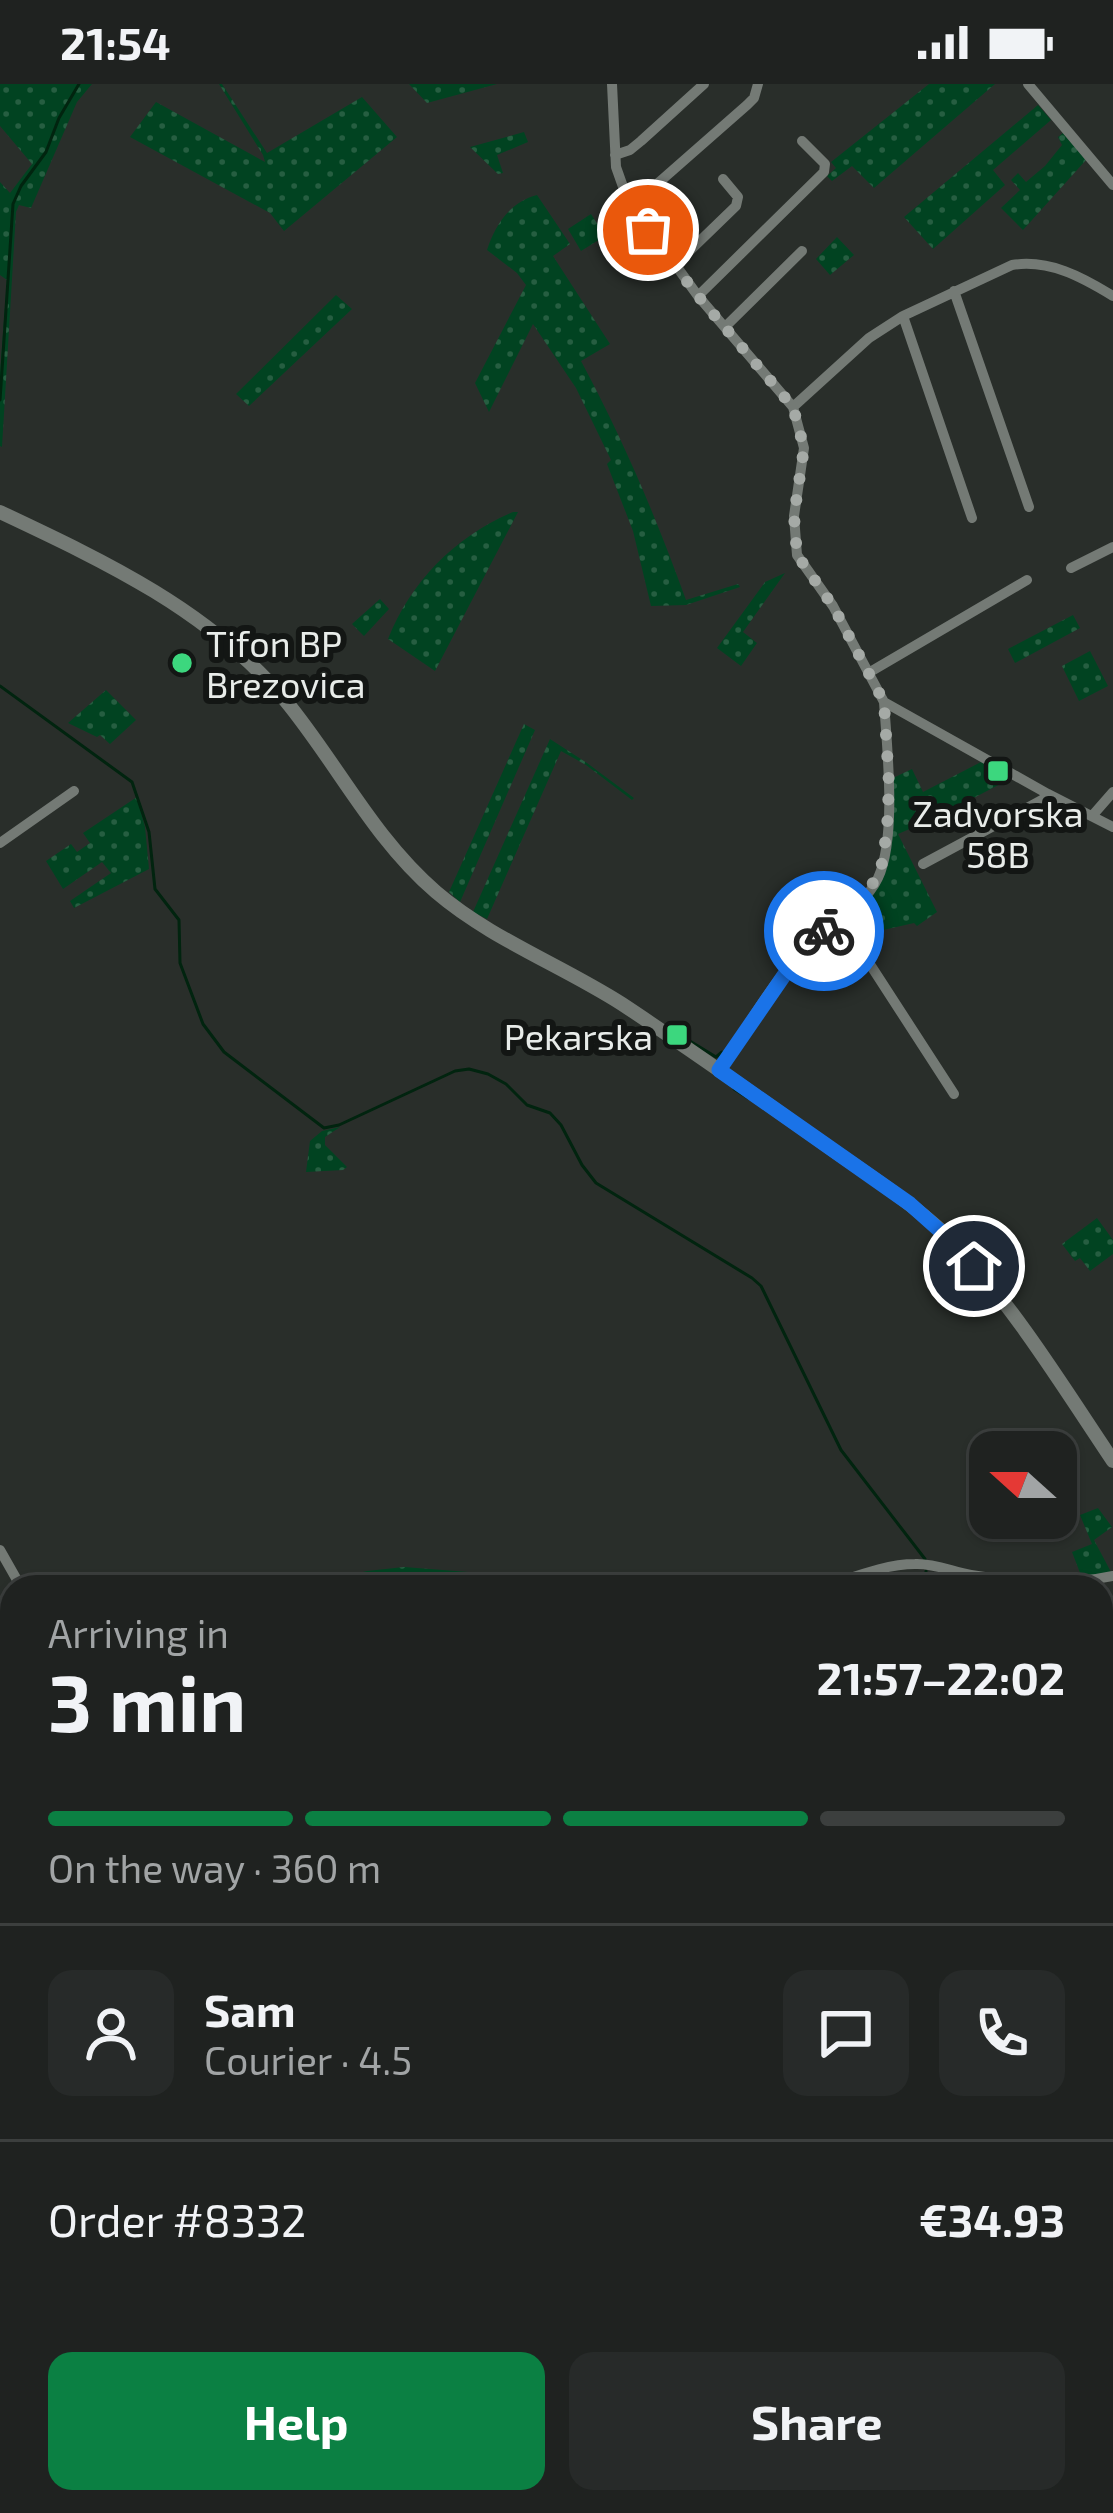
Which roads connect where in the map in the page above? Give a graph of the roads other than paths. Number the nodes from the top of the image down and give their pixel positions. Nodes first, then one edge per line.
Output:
1 (613, 84) edge
2 (704, 84) edge
3 (758, 84) edge
4 (1028, 84) edge
5 (802, 141) dead end
6 (615, 155) junction
7 (723, 179) dead end
8 (1113, 185) edge
9 (632, 206) junction
10 (802, 251) dead end
11 (675, 265) junction
12 (954, 291) junction
13 (698, 296) junction
14 (1113, 296) edge
15 (903, 316) junction
16 (725, 327) junction
17 (793, 407) junction
18 (1029, 507) dead end
19 (0, 512) edge
20 (972, 518) dead end
21 (1113, 547) edge
22 (1072, 568) dead end
23 (1027, 580) dead end
24 (870, 672) junction
25 (884, 702) junction
26 (74, 791) dead end
27 (1113, 792) edge
28 (1048, 794) junction
29 (1092, 816) junction
30 (1113, 827) edge
31 (0, 843) edge
32 (922, 864) dead end
33 (840, 918) junction
34 (719, 1070) junction
35 (954, 1094) dead end
36 (1113, 1461) edge
37 (864, 1575) edge
38 (970, 1575) edge

1 - 6 street
2 - 6 street
3 - 9 street
4 - 8 street
5 - 13 street
6 - 9 street
7 - 11 street
9 - 11 street
10 - 16 street
11 - 13 street
12 - 14 street
12 - 15 street
12 - 18 street
13 - 16 street
15 - 17 street
15 - 20 street
16 - 17 street
17 - 24 street
19 - 34 main road
21 - 22 street
23 - 24 street
24 - 25 street
25 - 28 street
25 - 33 street
26 - 31 street
27 - 29 street
28 - 29 street
28 - 32 street
29 - 30 street
33 - 34 street
33 - 35 street
34 - 36 main road
37 - 38 street

